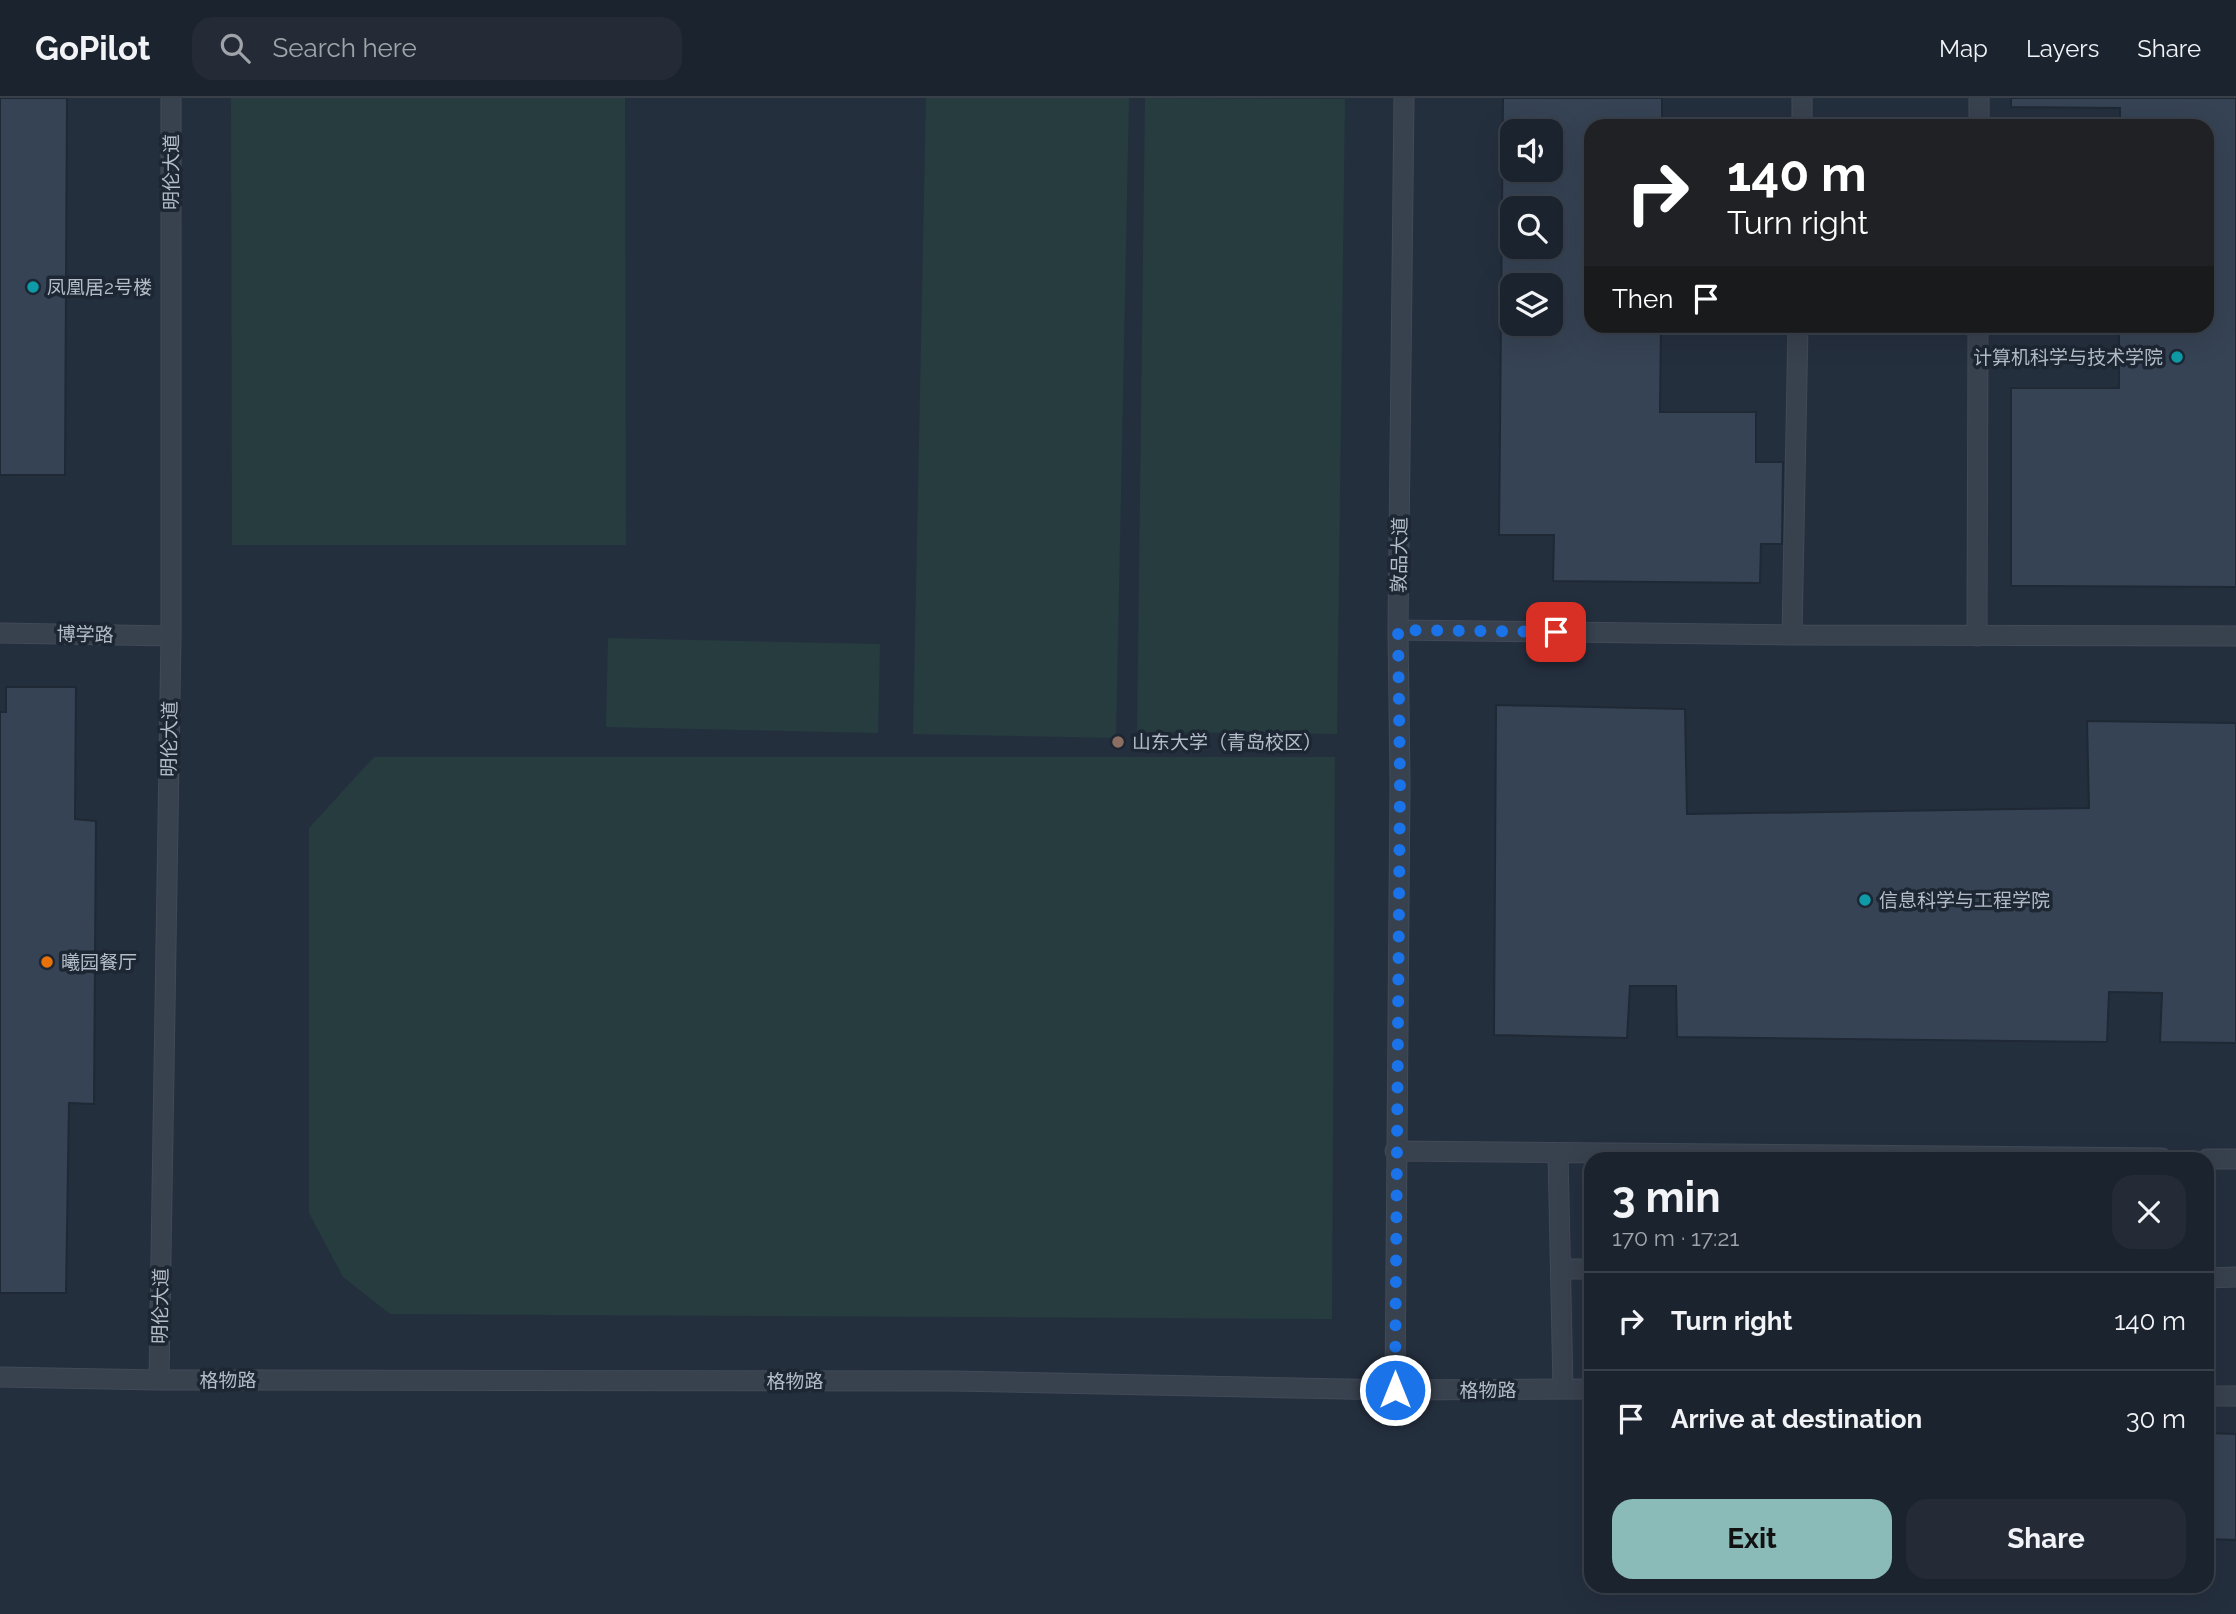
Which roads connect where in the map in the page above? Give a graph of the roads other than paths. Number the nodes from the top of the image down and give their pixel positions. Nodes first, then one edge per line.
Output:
1 (171, 98) edge
2 (1404, 98) edge
3 (1802, 98) edge
4 (1979, 98) edge
5 (1802, 119) edge
6 (1979, 119) edge
7 (1798, 333) edge
8 (1978, 333) edge
9 (1398, 630) junction
10 (0, 633) edge
11 (1792, 635) junction
12 (171, 636) junction
13 (1977, 636) junction
14 (2236, 636) edge
15 (1395, 1151) junction
16 (1558, 1153) junction
17 (1584, 1153) edge
18 (2214, 1159) edge
19 (2236, 1159) edge
20 (1561, 1269) junction
21 (1584, 1269) edge
22 (2214, 1278) edge
23 (2236, 1278) edge
24 (0, 1377) edge
25 (159, 1380) junction
26 (1563, 1389) junction
27 (1395, 1390) junction
28 (1584, 1390) edge
29 (2214, 1396) edge
30 (2236, 1396) edge

1 - 12 lane, 明伦大道
2 - 9 lane, 敦品大道
3 - 5 lane
4 - 6 lane
7 - 11 lane
8 - 13 lane
9 - 11 lane
9 - 15 lane, 敦品大道
10 - 12 lane, 博学路
11 - 13 lane
12 - 25 lane, 明伦大道
13 - 14 lane
15 - 16 lane
15 - 27 lane, 敦品大道
16 - 17 lane
16 - 20 lane
18 - 19 lane
20 - 21 lane
20 - 26 lane
22 - 23 lane
24 - 25 lane, 格物路
25 - 27 lane, 格物路
26 - 27 lane, 格物路
26 - 28 lane, 格物路
29 - 30 lane

